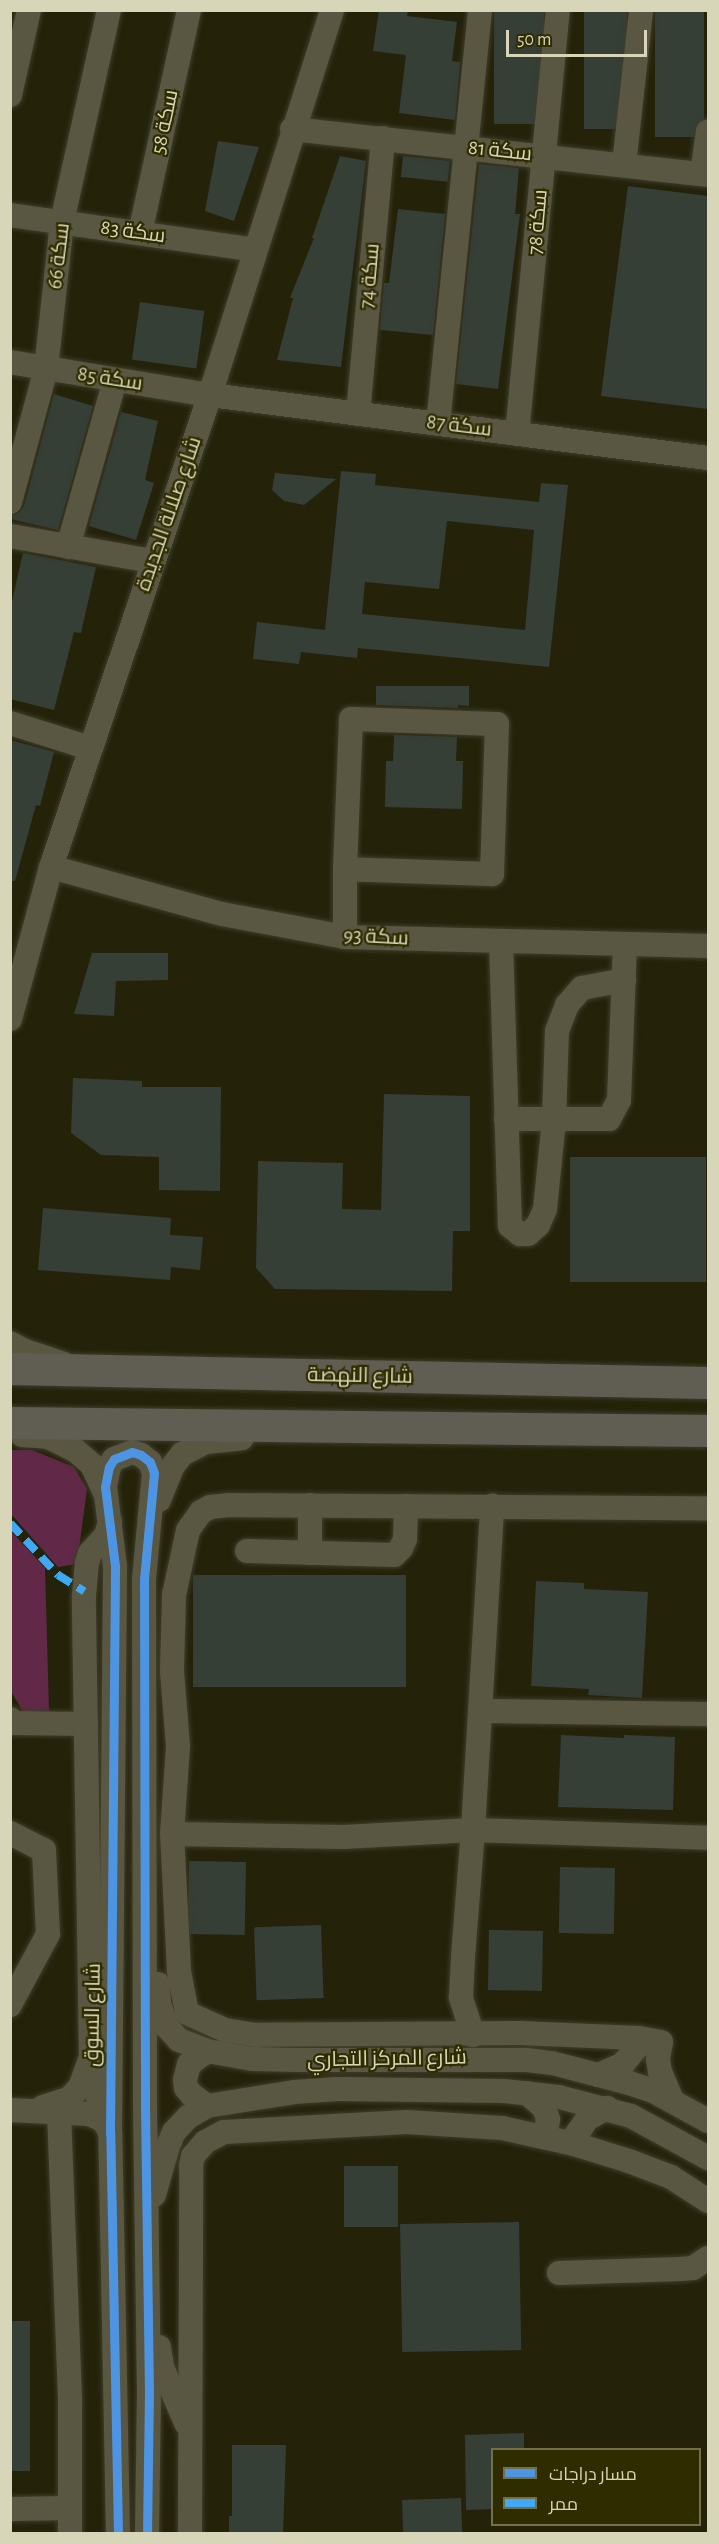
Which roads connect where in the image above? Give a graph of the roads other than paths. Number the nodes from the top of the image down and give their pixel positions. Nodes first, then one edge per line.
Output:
1 (28, 10) edge
2 (109, 10) edge
3 (189, 10) edge
4 (332, 10) edge
5 (480, 10) edge
6 (558, 10) edge
7 (641, 10) edge
8 (10, 95) edge
9 (292, 129) junction
10 (708, 131) edge
11 (383, 138) junction
12 (466, 148) junction
13 (544, 156) junction
14 (624, 165) junction
15 (705, 175) edge
16 (10, 215) edge
17 (62, 222) junction
18 (140, 233) junction
19 (255, 249) junction
20 (10, 362) edge
21 (46, 369) junction
22 (116, 380) junction
23 (210, 395) junction
24 (358, 414) junction
25 (438, 424) junction
26 (517, 434) junction
27 (708, 458) edge
28 (10, 502) edge
29 (10, 536) edge
30 (68, 547) junction
31 (152, 561) junction
32 (10, 723) edge
33 (90, 748) junction
34 (51, 867) junction
35 (345, 869) junction
36 (345, 937) junction
37 (501, 941) junction
38 (625, 944) junction
39 (708, 945) edge
40 (624, 980) junction
41 (10, 1019) edge
42 (506, 1119) junction
43 (554, 1120) junction
44 (10, 1343) edge
45 (80, 1369) junction
46 (10, 1370) edge
47 (708, 1383) edge
48 (10, 1424) edge
49 (313, 1426) junction
50 (708, 1431) edge
51 (10, 1434) edge
52 (106, 1497) junction
53 (310, 1505) junction
54 (406, 1506) junction
55 (492, 1506) junction
56 (708, 1508) edge
57 (110, 1522) junction
58 (150, 1522) junction
59 (247, 1551) dead end
60 (310, 1553) junction
61 (480, 1711) junction
62 (708, 1713) edge
63 (145, 1717) junction
64 (176, 1719) junction
65 (11, 1723) edge
66 (86, 1724) junction
67 (178, 1746) junction
68 (144, 1748) junction
69 (473, 1830) junction
70 (10, 1833) edge
71 (172, 1834) junction
72 (708, 1838) edge
73 (145, 1926) junction
74 (10, 2005) edge
75 (473, 2035) junction
76 (650, 2040) junction
77 (207, 2051) junction
78 (91, 2058) junction
79 (598, 2075) junction
80 (527, 2093) junction
81 (672, 2100) junction
82 (207, 2106) junction
83 (607, 2108) junction
84 (20, 2110) edge
85 (59, 2112) junction
86 (708, 2121) edge
87 (106, 2126) junction
88 (545, 2137) junction
89 (574, 2144) junction
90 (708, 2158) edge
91 (708, 2201) edge
92 (147, 2216) junction
93 (708, 2258) edge
94 (559, 2273) dead end
95 (162, 2367) junction
96 (189, 2369) junction
97 (190, 2433) junction
98 (70, 2508) junction
99 (10, 2509) edge
100 (70, 2534) edge
101 (117, 2534) edge
102 (147, 2534) edge
103 (190, 2534) edge

1 - 8 street
2 - 17 street, سكة 66
3 - 18 street, سكة 58
4 - 9 street, شارع صلالة الجديدة
5 - 12 street
6 - 13 street, سكة 78
7 - 14 street
9 - 11 street, سكة 81
9 - 19 street, شارع صلالة الجديدة
10 - 15 street
11 - 12 street, سكة 81
11 - 24 street, سكة 74
12 - 13 street, سكة 81
12 - 25 street
13 - 14 street, سكة 81
13 - 26 street, سكة 78
14 - 15 street, سكة 81
16 - 17 street, سكة 83
17 - 18 street, سكة 83
17 - 21 street, سكة 66
18 - 19 street, سكة 83
19 - 23 street, شارع صلالة الجديدة
20 - 21 street, سكة 85
21 - 22 street, سكة 85
21 - 28 street, سكة 66
22 - 23 street, سكة 85
22 - 30 street
23 - 24 street, سكة 87
23 - 31 street, شارع صلالة الجديدة
24 - 25 street, سكة 87
25 - 26 street, سكة 87
26 - 27 street, سكة 87
29 - 30 street
30 - 31 street
31 - 33 street, شارع صلالة الجديدة
32 - 33 street
33 - 34 street, شارع صلالة الجديدة
34 - 36 street, سكة 93
34 - 41 street, شارع صلالة الجديدة
35 - 35 street
35 - 36 street
36 - 37 street, سكة 93
37 - 38 street, سكة 93
37 - 42 street
38 - 39 street, سكة 93
38 - 40 street
40 - 43 street
40 - 43 street
42 - 43 street
42 - 43 street
44 - 45 street
45 - 46 main road, شارع النهضة
45 - 47 main road, شارع النهضة
48 - 49 main road
49 - 50 main road
49 - 58 street
51 - 52 street
52 - 57 street, شارع السوق
52 - 58 street
53 - 54 street
53 - 60 street
53 - 64 street
54 - 55 street
54 - 60 street
55 - 56 street
55 - 61 street
57 - 66 street
57 - 87 street, شارع السوق
58 - 63 street
59 - 60 street
61 - 62 street
61 - 69 street
63 - 64 street
63 - 68 street
64 - 67 street
65 - 66 street
66 - 78 street
67 - 68 street
67 - 71 street
68 - 73 street
69 - 71 street
69 - 72 street
69 - 75 street
70 - 74 street
71 - 75 street
73 - 77 street, شارع المركز التجاري
73 - 92 street
75 - 76 street
76 - 79 street
76 - 81 street
77 - 79 street, شارع المركز التجاري
77 - 82 street
78 - 84 street
78 - 87 street
79 - 81 street, شارع المركز التجاري
80 - 82 street, شارع المركز التجاري
80 - 83 street, شارع المركز التجاري
80 - 88 street
81 - 86 street, شارع المركز التجاري
82 - 92 street, شارع المركز التجاري
83 - 89 street
83 - 90 street, شارع المركز التجاري
84 - 85 street
85 - 87 street
85 - 98 street
87 - 101 street, شارع السوق
88 - 89 street
88 - 96 street
89 - 91 street
92 - 95 street
92 - 102 street
93 - 94 street
95 - 96 street
95 - 97 street
96 - 97 street
97 - 103 street
98 - 99 street
98 - 100 street

